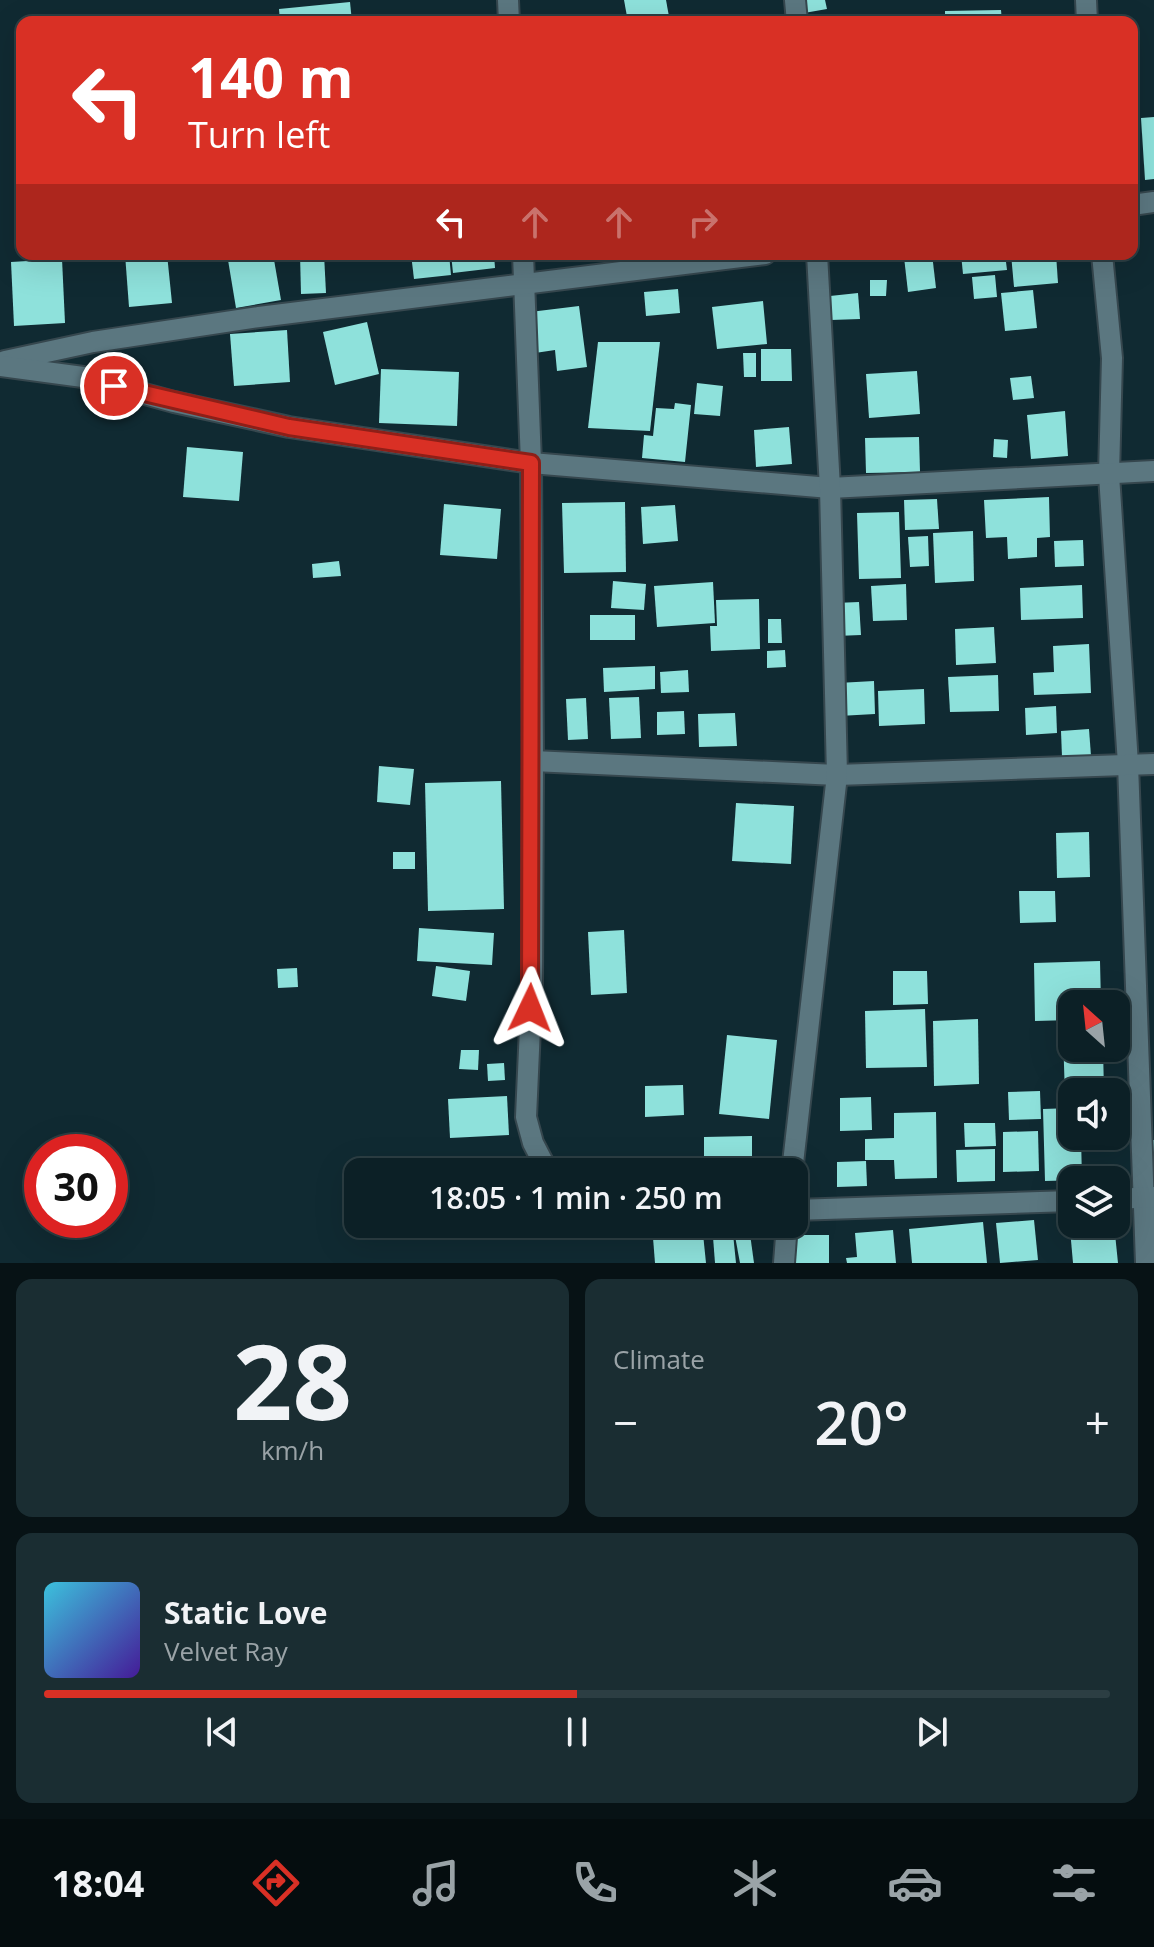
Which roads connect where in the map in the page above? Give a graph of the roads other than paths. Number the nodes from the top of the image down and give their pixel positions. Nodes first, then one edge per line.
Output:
1 (523, 260) edge
2 (719, 260) edge
3 (817, 260) edge
4 (1103, 260) edge
5 (525, 285) junction
6 (0, 364) edge
7 (531, 463) junction
8 (1154, 471) edge
9 (1109, 475) junction
10 (830, 488) junction
11 (533, 761) junction
12 (1128, 764) junction
13 (1154, 764) edge
14 (837, 775) junction
15 (541, 1158) edge
16 (794, 1158) edge
17 (1148, 1198) edge
18 (1058, 1201) edge
19 (808, 1210) edge
20 (786, 1238) edge
21 (784, 1263) edge
22 (1146, 1263) edge

1 - 5 street
2 - 5 street
3 - 10 street
4 - 9 street
5 - 6 street
5 - 7 street
6 - 7 street
7 - 10 street
7 - 11 street
8 - 9 street
9 - 10 street
9 - 12 street
10 - 14 street
11 - 14 street
11 - 15 street
12 - 13 street
12 - 14 street
12 - 17 street
14 - 16 street
17 - 22 street
18 - 19 street
20 - 21 street

